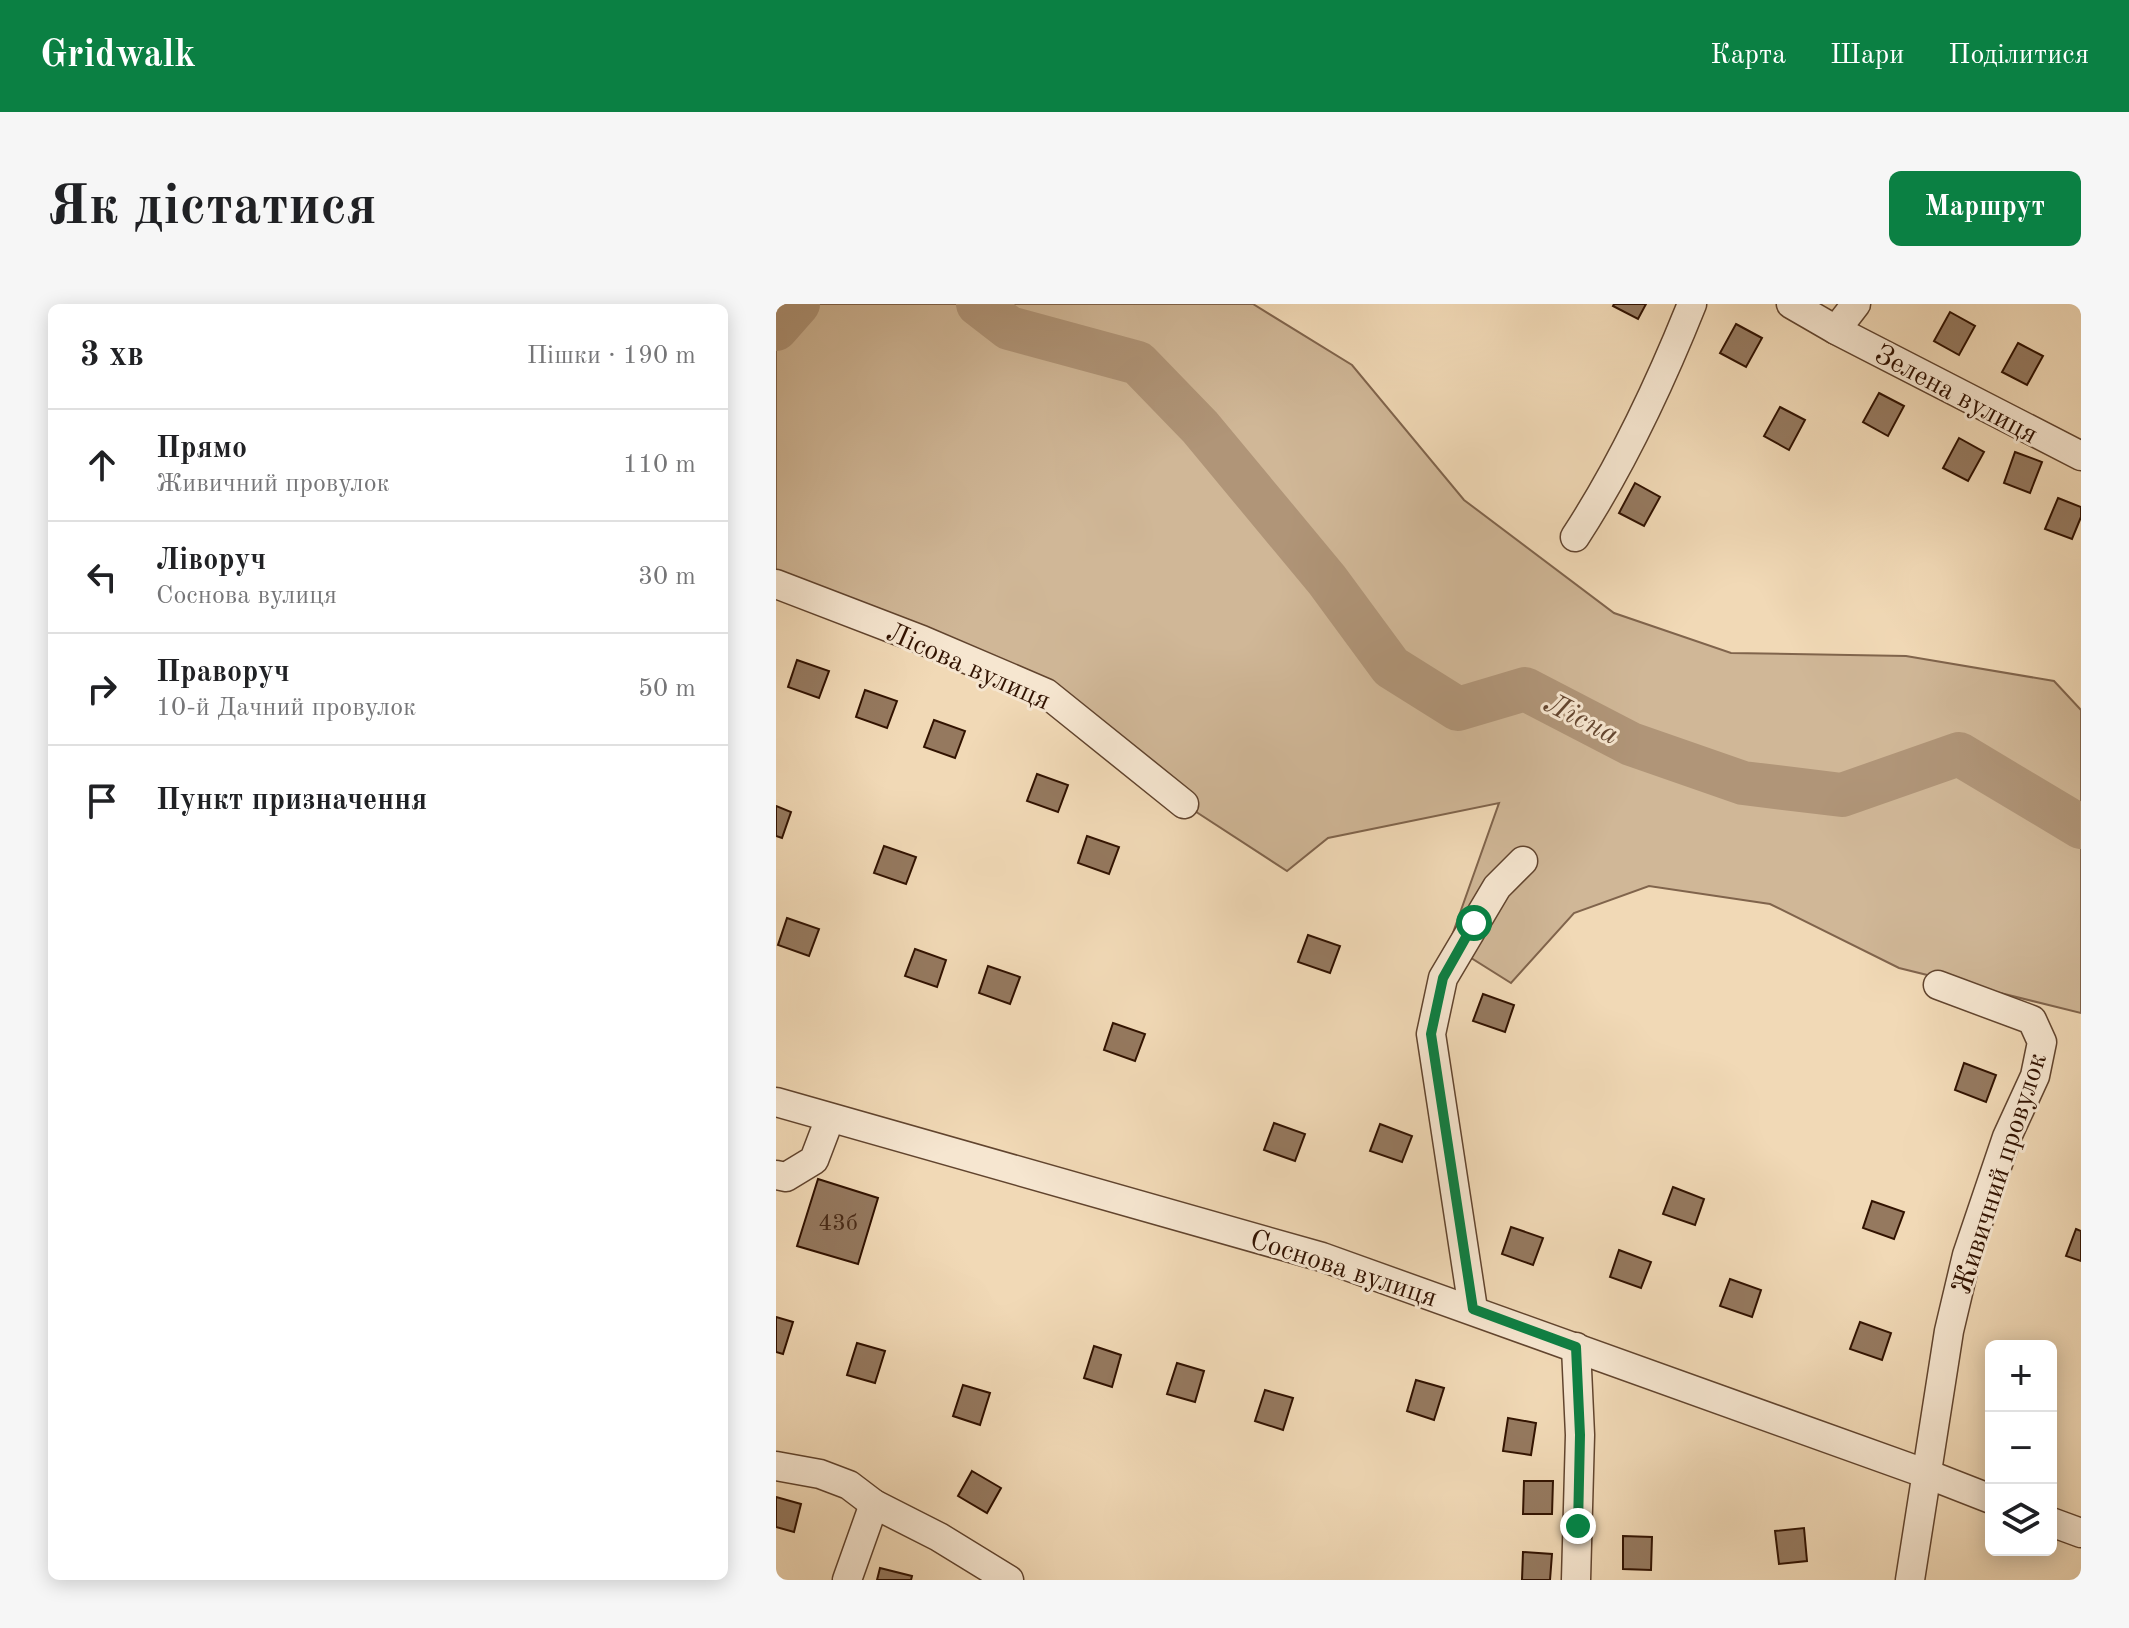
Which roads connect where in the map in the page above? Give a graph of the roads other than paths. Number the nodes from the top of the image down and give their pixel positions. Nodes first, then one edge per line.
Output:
1 (1692, 304) edge
2 (1791, 304) edge
3 (1856, 304) edge
4 (1836, 330) junction
5 (2081, 456) edge
6 (1575, 537) dead end
7 (776, 585) edge
8 (1184, 804) dead end
9 (1523, 861) dead end
10 (1938, 985) dead end
11 (776, 1102) edge
12 (830, 1118) junction
13 (776, 1175) edge
14 (1473, 1309) junction
15 (1576, 1347) junction
16 (776, 1466) edge
17 (1927, 1474) junction
18 (1985, 1497) edge
19 (874, 1504) junction
20 (2057, 1524) edge
21 (2081, 1533) edge
22 (847, 1580) edge
23 (1009, 1580) edge
24 (1576, 1580) edge
25 (1910, 1580) edge

1 - 6 street
2 - 4 street, Зелена вулиця
3 - 4 street
4 - 5 street, Зелена вулиця
7 - 8 street, Лісова вулиця
9 - 14 street
10 - 17 street, Живичний провулок
11 - 12 street, Соснова вулиця
12 - 13 street
12 - 14 street, Соснова вулиця
14 - 15 street, Соснова вулиця
15 - 17 street, Соснова вулиця
15 - 24 street
16 - 19 street
17 - 18 street, Соснова вулиця
17 - 25 street, Живичний провулок
19 - 22 street
19 - 23 street
20 - 21 street

